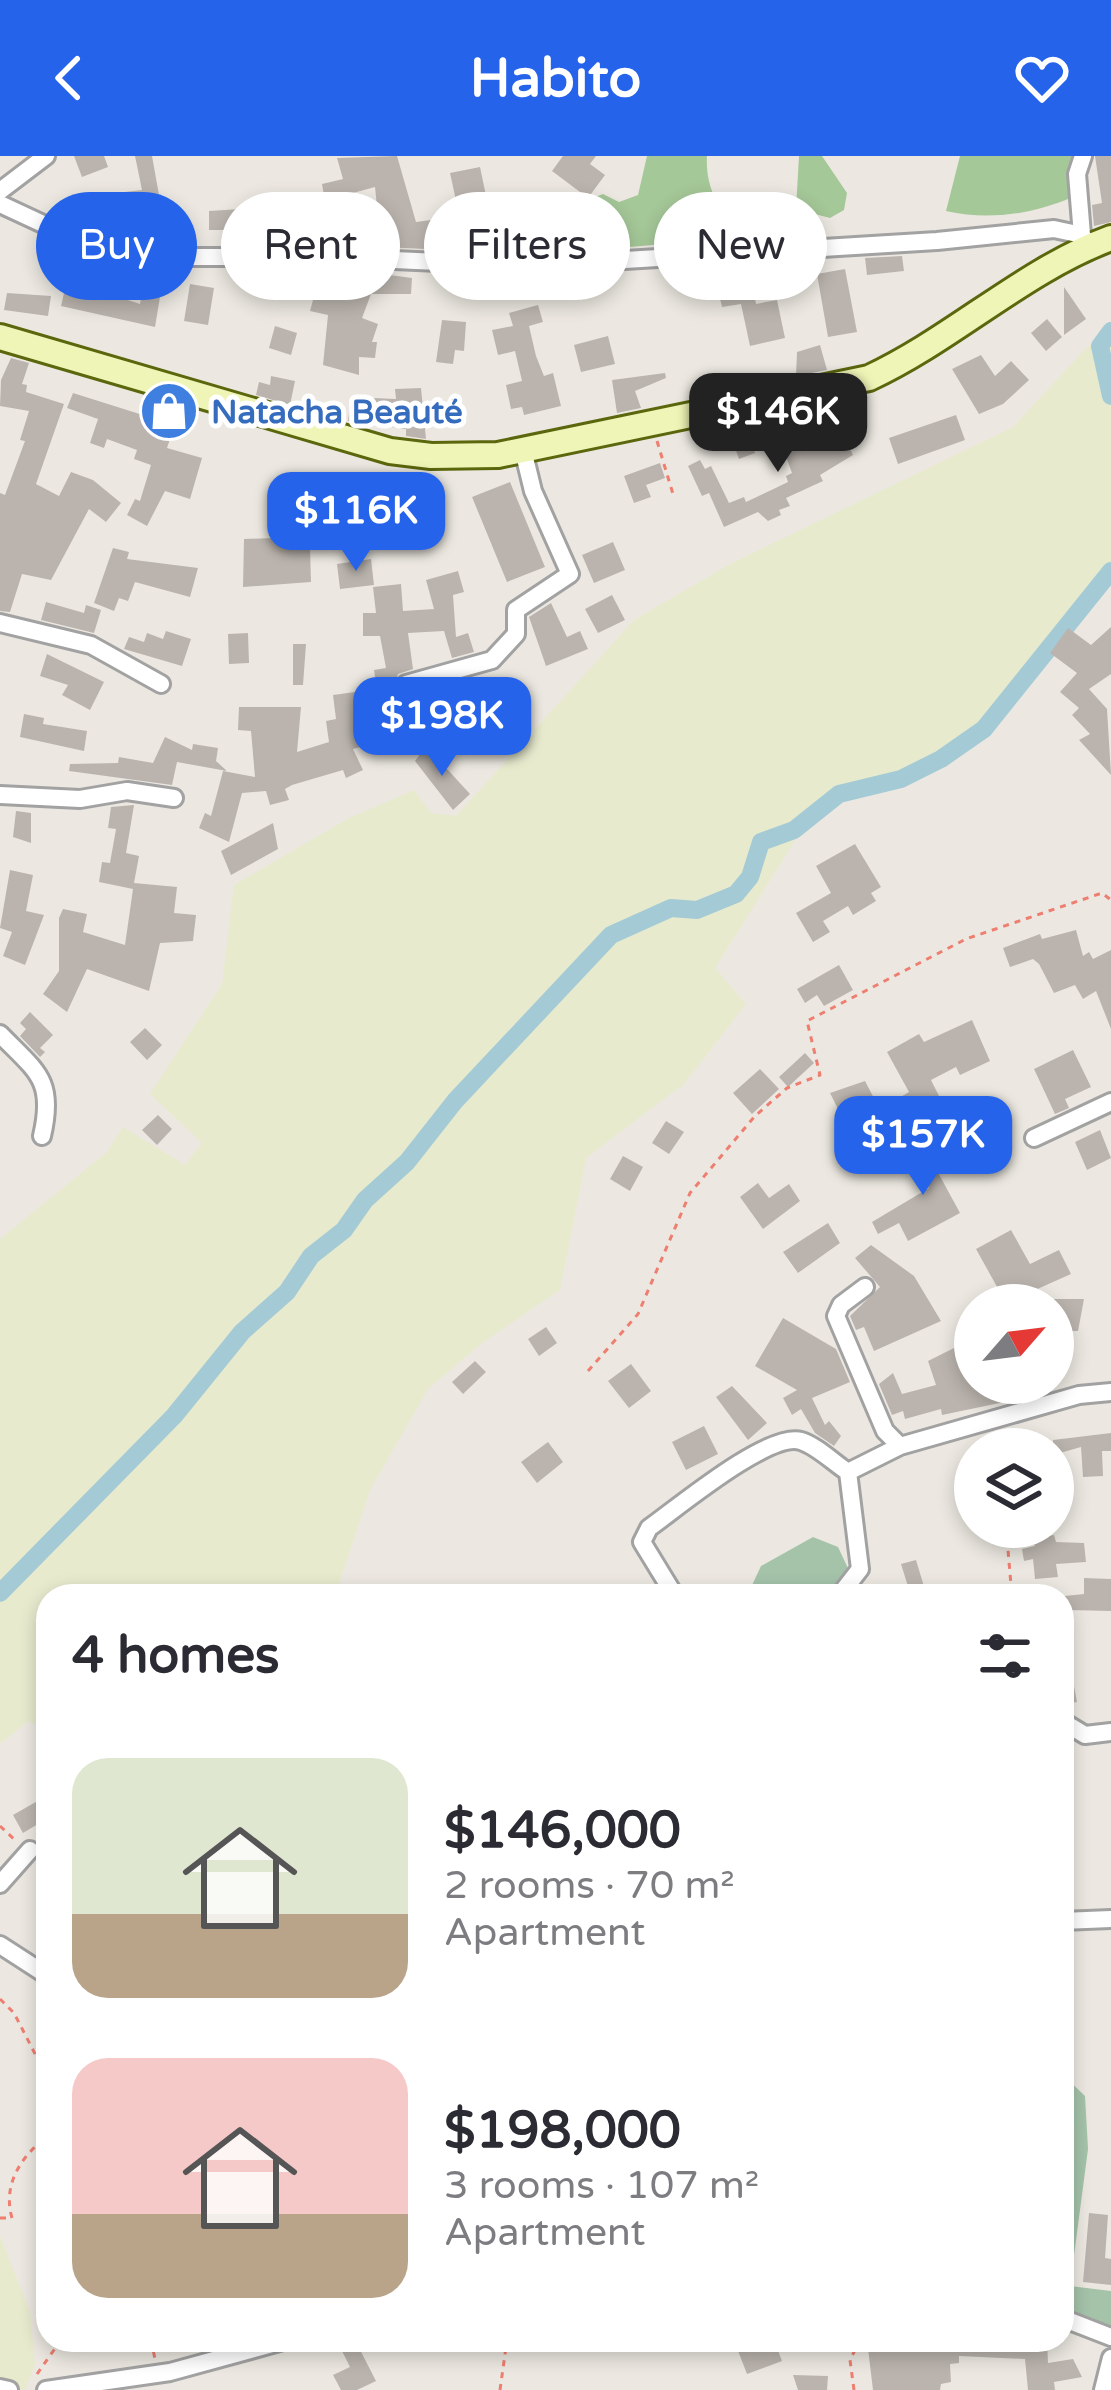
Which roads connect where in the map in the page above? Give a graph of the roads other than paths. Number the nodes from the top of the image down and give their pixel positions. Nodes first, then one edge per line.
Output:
1 (46, 156) edge
2 (1083, 156) edge
3 (0, 191) edge
4 (0, 204) edge
5 (1094, 240) edge
6 (0, 338) edge
7 (523, 450) junction
8 (0, 623) edge
9 (161, 684) dead end
10 (406, 684) dead end
11 (0, 795) edge
12 (174, 798) dead end
13 (0, 1034) edge
14 (1111, 1102) edge
15 (42, 1136) dead end
16 (1034, 1138) dead end
17 (865, 1288) dead end
18 (1111, 1392) edge
19 (900, 1446) junction
20 (848, 1472) junction
21 (668, 1584) edge
22 (848, 1584) edge
23 (1074, 1728) edge
24 (1111, 1732) edge
25 (28, 1852) road end
26 (0, 1884) edge
27 (1111, 1919) edge
28 (1074, 1921) edge
29 (0, 1946) edge
30 (36, 1968) edge
31 (1074, 2323) edge
32 (1111, 2337) edge
33 (243, 2352) edge
34 (1111, 2358) edge
35 (46, 2390) edge
36 (1103, 2390) edge

1 - 3 street
2 - 5 street
4 - 5 street
5 - 7 main road
6 - 7 main road
7 - 10 street
8 - 9 street
11 - 12 street
13 - 15 street
14 - 16 street
17 - 19 street
18 - 19 street
19 - 20 street
20 - 21 street
20 - 22 street
23 - 24 street
25 - 26 street
27 - 28 street
29 - 30 street
31 - 32 street
33 - 35 street
34 - 36 street

